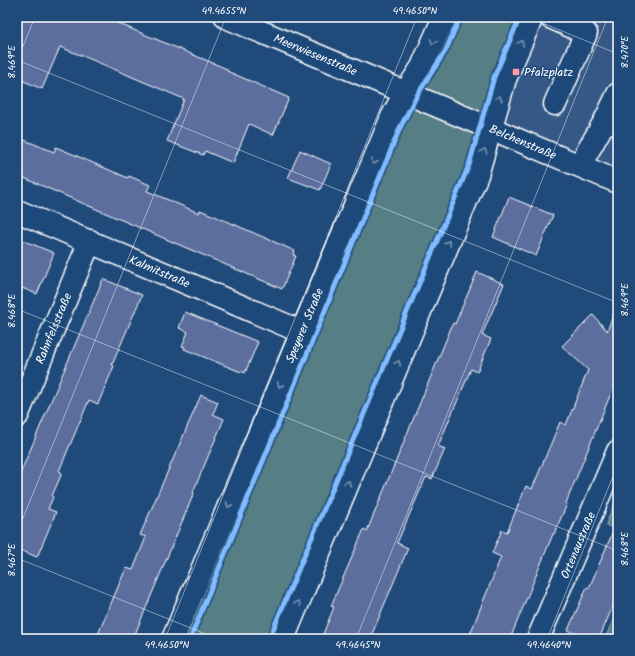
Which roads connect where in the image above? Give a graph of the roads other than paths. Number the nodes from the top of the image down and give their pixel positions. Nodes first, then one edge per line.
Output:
1 (226, 17) edge
2 (444, 17) edge
3 (532, 17) edge
4 (550, 17) edge
5 (405, 92) junction
6 (618, 94) edge
7 (555, 104) dead end
8 (612, 121) edge
9 (490, 128) junction
10 (580, 165) junction
11 (618, 182) edge
12 (17, 210) edge
13 (90, 241) junction
14 (302, 332) junction
15 (17, 416) edge
16 (618, 451) edge
17 (173, 639) edge
18 (283, 639) edge
19 (538, 639) edge

1 - 5 street, Meerwiesenstraße
2 -> 5 street, Speyerer Straße
9 -> 3 street
4 - 7 street
5 - 9 street, Belchenstraße
5 -> 14 street, Speyerer Straße
6 - 8 street
8 - 10 street
9 - 10 street, Belchenstraße
18 -> 9 street
10 - 11 street, Belchenstraße
12 - 13 street, Kalmitstraße
13 - 14 street, Kalmitstraße
13 - 15 street, Rahnfelsstraße
14 -> 17 street, Speyerer Straße
16 - 19 street, Ortenaustraße

